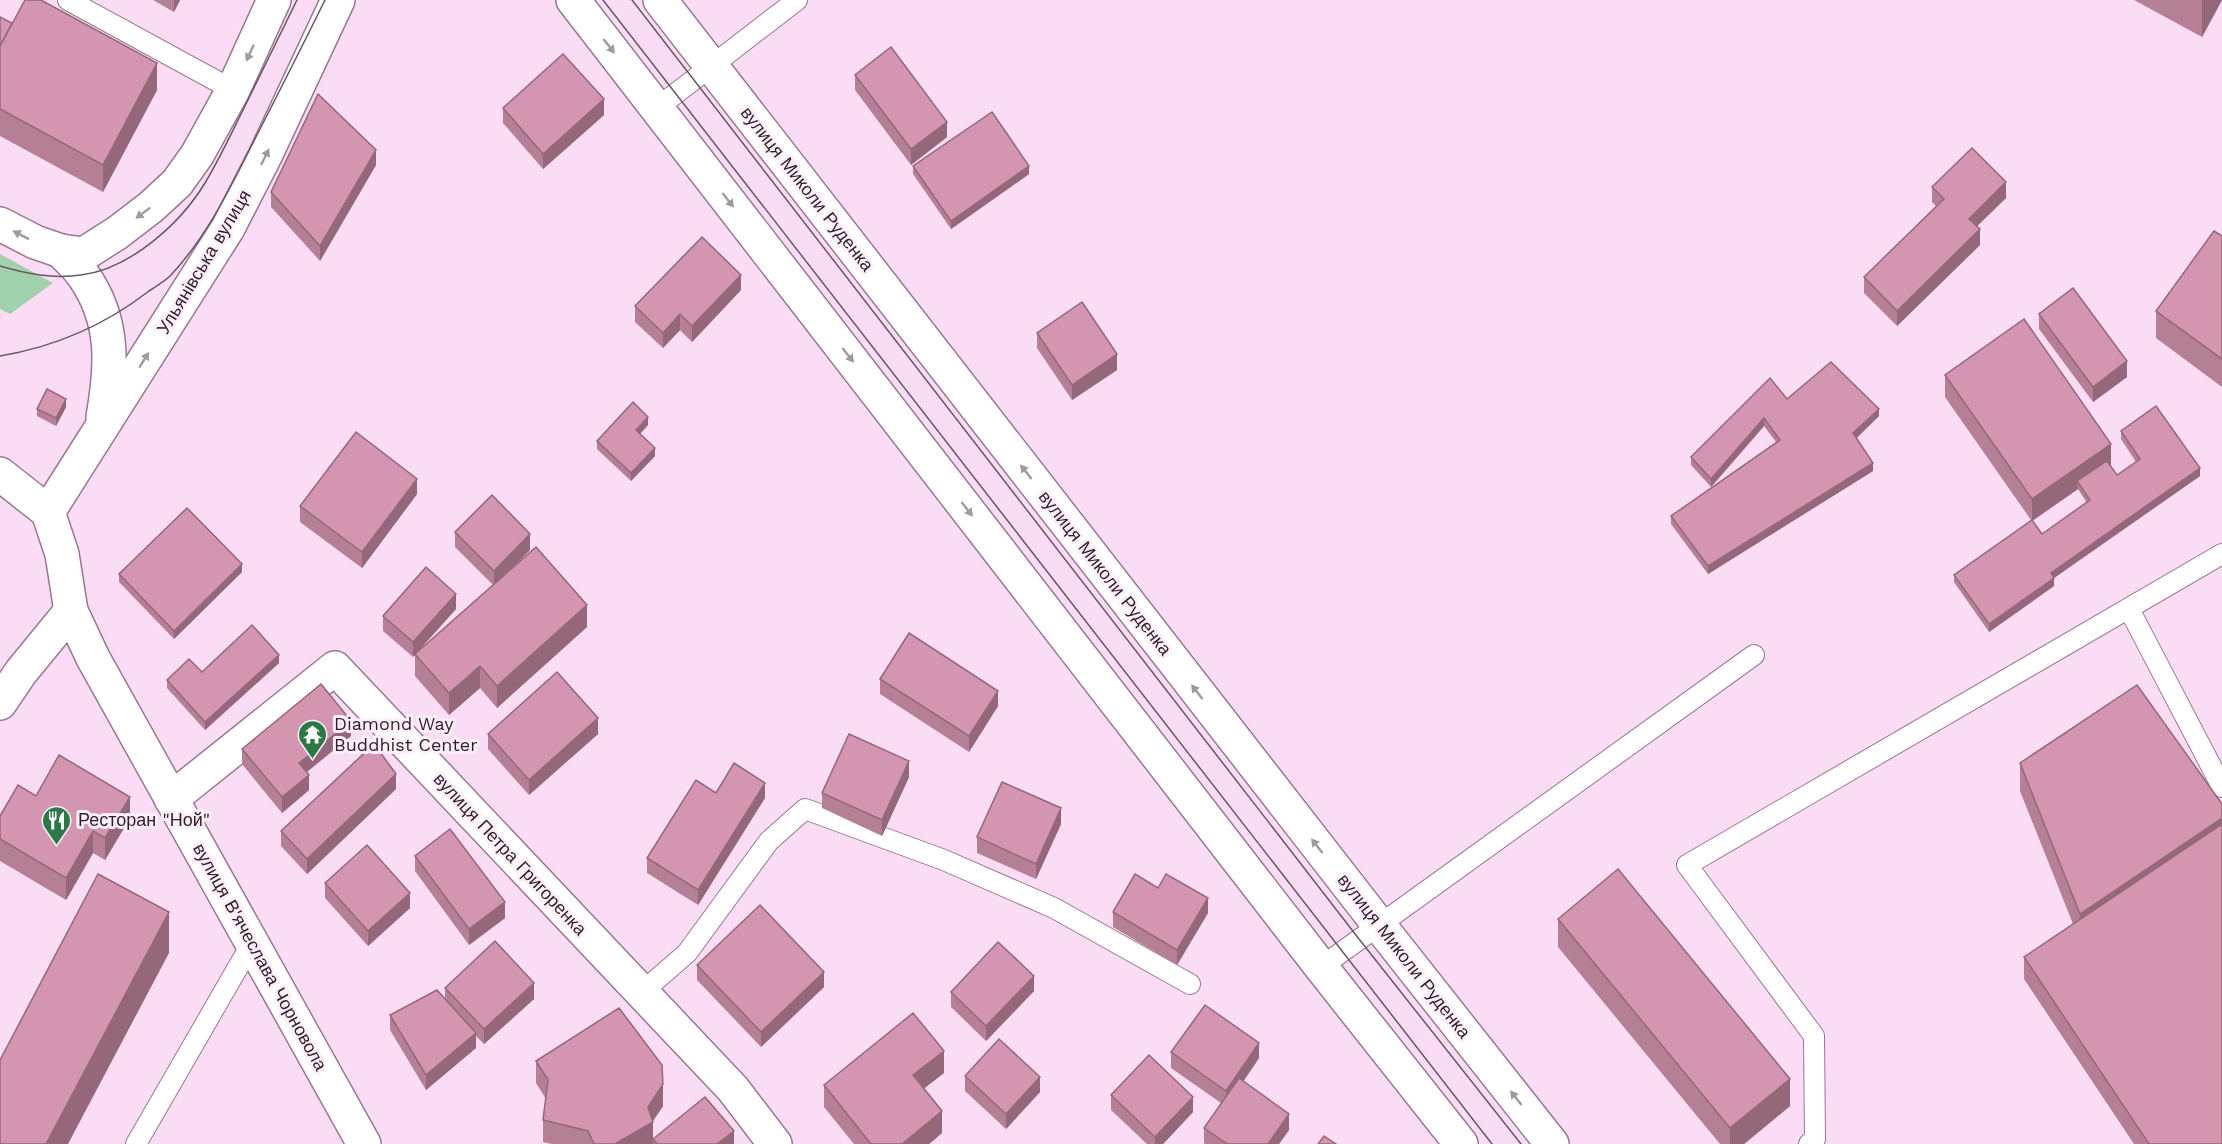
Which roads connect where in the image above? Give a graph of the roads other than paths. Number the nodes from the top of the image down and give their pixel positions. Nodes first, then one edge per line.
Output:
1 (68, 0) edge
2 (274, 0) edge
3 (338, 0) edge
4 (573, 0) edge
5 (660, 0) edge
6 (796, 0) edge
7 (711, 65) junction
8 (233, 90) junction
9 (657, 108) junction
10 (0, 224) edge
11 (73, 252) junction
12 (102, 428) junction
13 (0, 474) edge
14 (48, 512) junction
15 (2222, 554) edge
16 (2128, 609) junction
17 (71, 611) junction
18 (1754, 655) dead end
19 (0, 704) edge
20 (2222, 787) edge
21 (171, 799) junction
22 (1378, 925) junction
23 (252, 943) junction
24 (1322, 967) junction
25 (1190, 984) dead end
26 (641, 993) junction
27 (136, 1144) edge
28 (364, 1144) edge
29 (775, 1144) edge
30 (1461, 1144) edge
31 (1552, 1144) edge
32 (1809, 1144) edge

1 - 8 lane
2 -> 8 street
12 -> 3 street, Ульянівська вулиця
4 -> 9 street
5 - 7 street, вулиця Миколи Руденка
6 - 7 lane
7 - 9 lane
22 -> 7 street, вулиця Миколи Руденка
8 -> 11 street
9 -> 24 street
11 -> 10 street
11 - 12 street
12 - 14 street, Ульянівська вулиця
13 - 14 street
14 - 17 street, вулиця В'ячеслава Чорновола
15 - 16 lane
16 - 20 lane
16 - 32 lane
17 - 19 street
17 - 21 street, вулиця В'ячеслава Чорновола
18 - 22 lane
21 - 23 street, вулиця В'ячеслава Чорновола
21 - 26 street, вулиця Петра Григоренка
22 - 24 lane
31 -> 22 street, вулиця Миколи Руденка
23 - 27 lane
23 - 28 street, вулиця В'ячеслава Чорновола
24 - 30 street
25 - 26 lane
26 - 29 street, вулиця Петра Григоренка

